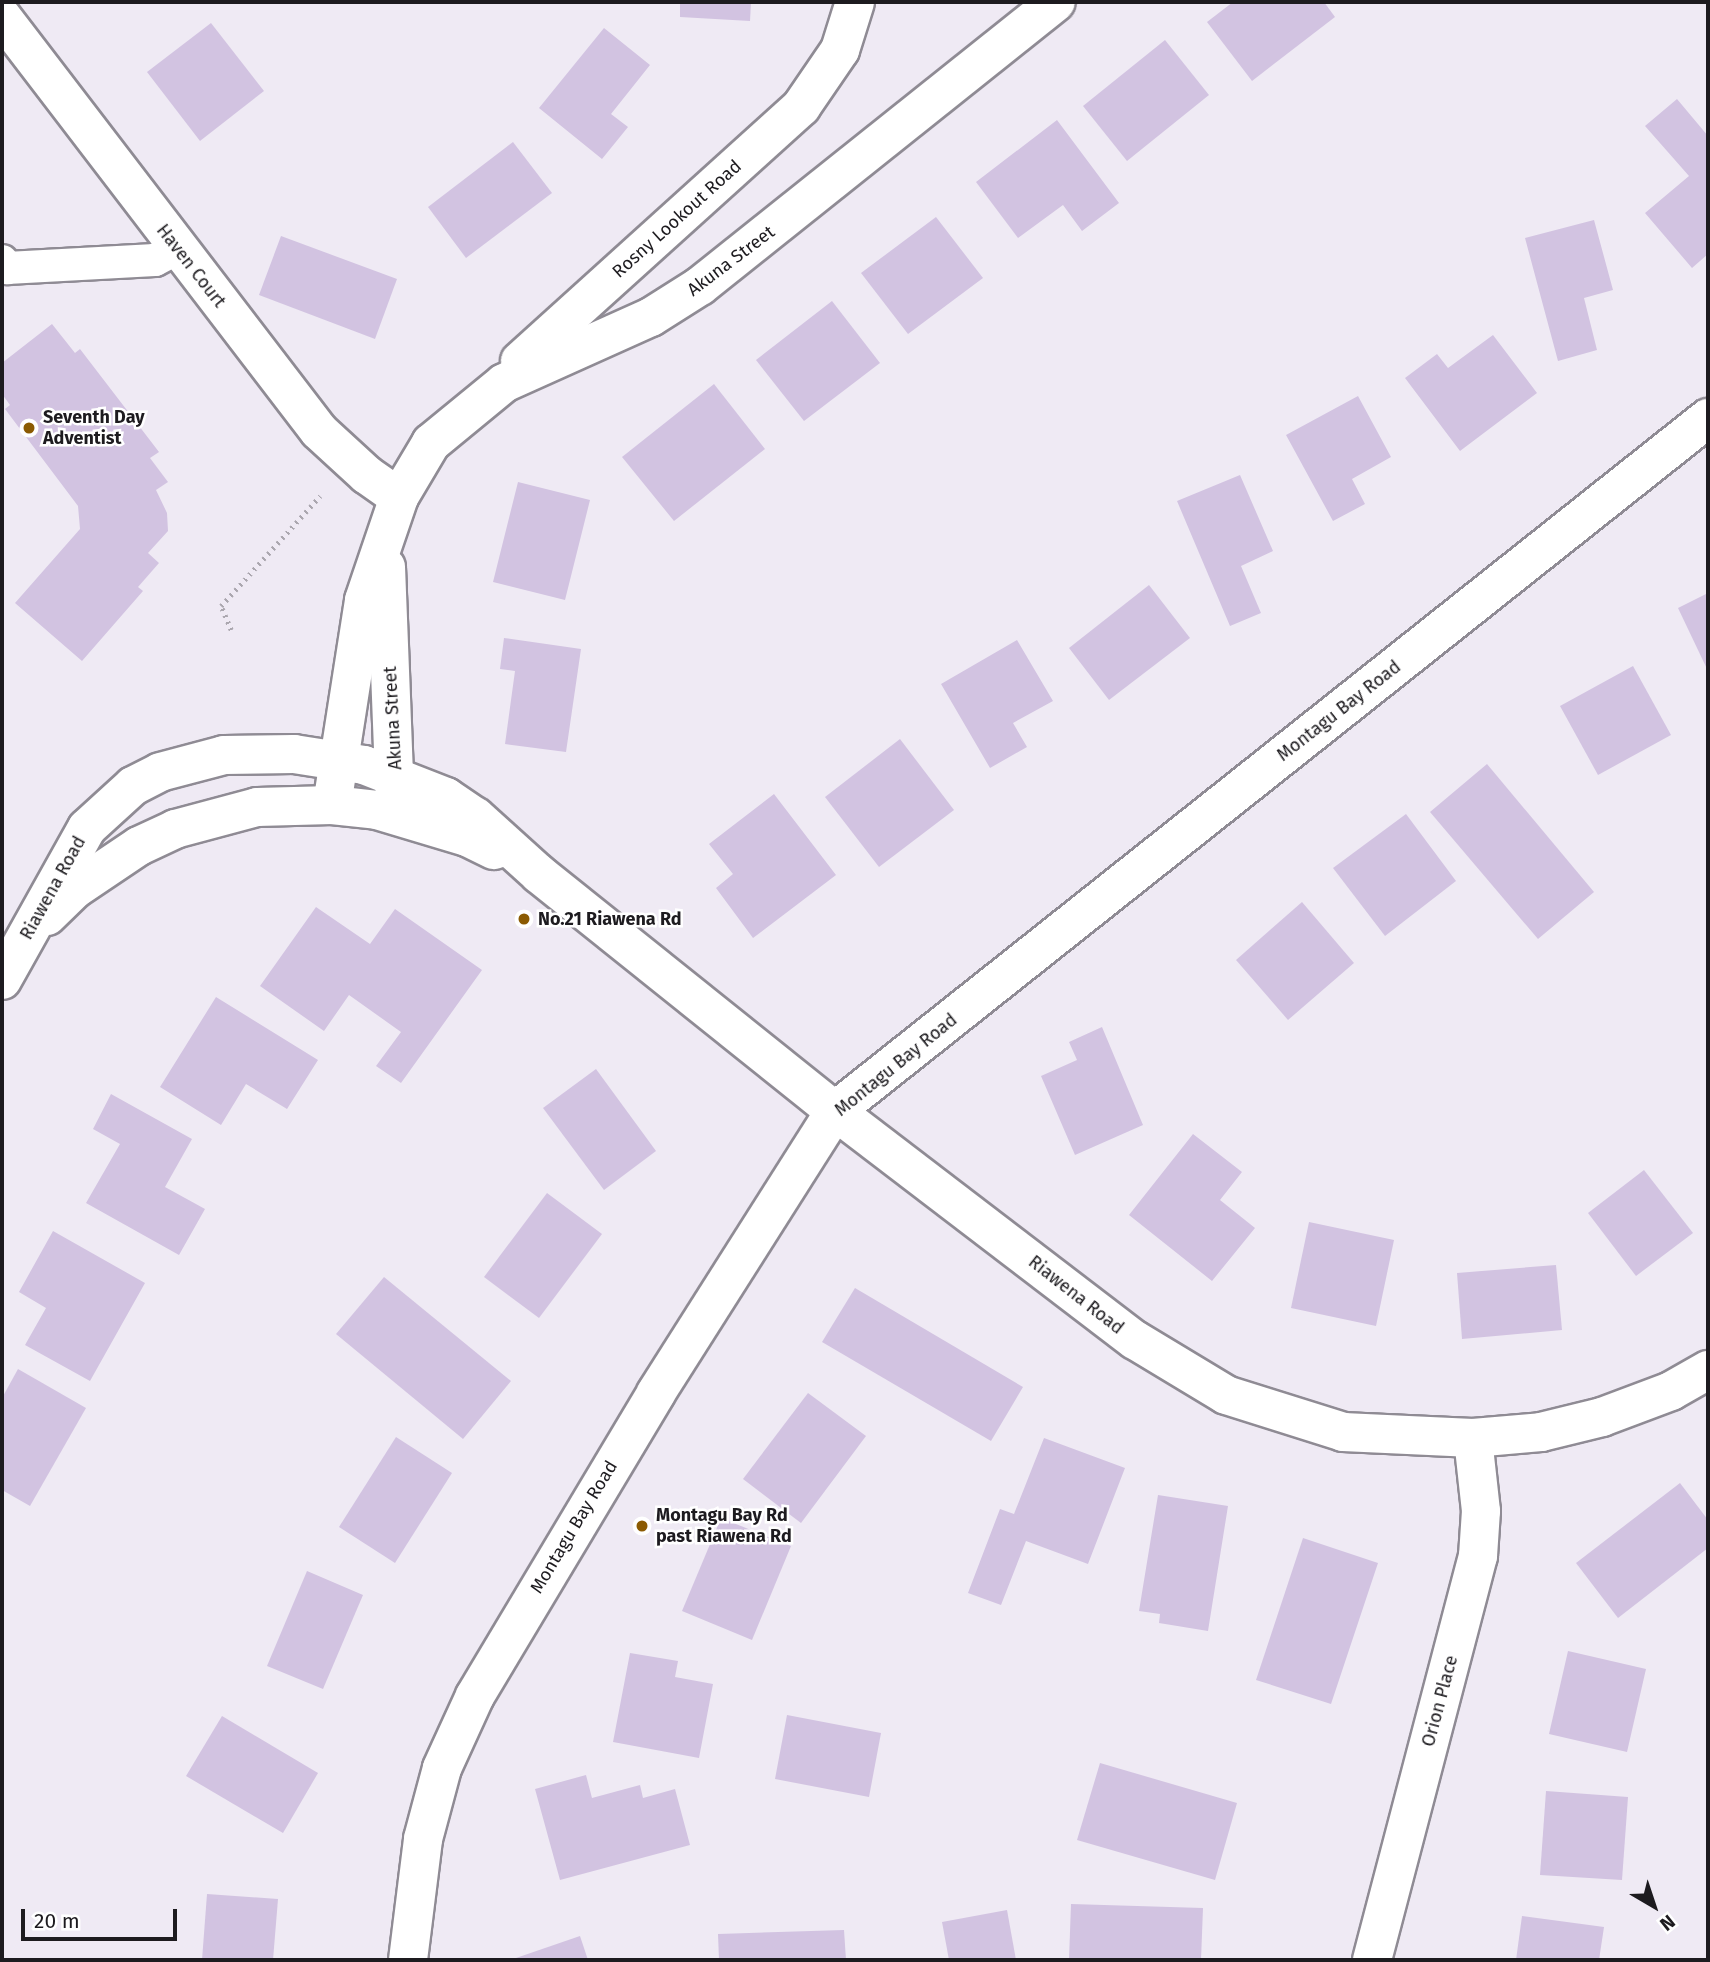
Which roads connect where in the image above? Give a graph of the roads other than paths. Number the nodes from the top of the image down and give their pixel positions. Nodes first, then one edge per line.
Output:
1 (855, 2) edge
2 (1056, 2) edge
3 (2, 17) edge
4 (178, 248) junction
5 (2, 261) edge
6 (464, 412) junction
7 (1708, 418) edge
8 (399, 497) junction
9 (336, 760) junction
10 (396, 775) junction
11 (332, 805) junction
12 (395, 814) junction
13 (539, 874) junction
14 (10, 967) edge
15 (835, 1111) junction
16 (1708, 1370) edge
17 (1473, 1438) junction
18 (408, 1960) edge
19 (1372, 1960) edge

1 - 6 street, Rosny Lookout Road
2 - 6 street, Akuna Street
3 - 4 street, Haven Court
4 - 5 lane
4 - 8 street, Haven Court
6 - 8 street, Akuna Street
7 - 15 street, Montagu Bay Road
8 - 9 street, Akuna Street
8 - 10 street, Akuna Street
9 - 10 street, Riawena Road
9 - 11 street, Akuna Street
9 - 14 street, Riawena Road
10 - 12 street, Akuna Street
10 - 13 street, Riawena Road
11 - 12 street, Riawena Road
11 - 14 street, Riawena Road
12 - 13 street, Riawena Road
13 - 15 street, Riawena Road
15 - 17 street, Riawena Road
15 - 18 street, Montagu Bay Road
16 - 17 street, Riawena Road
17 - 19 street, Orion Place

